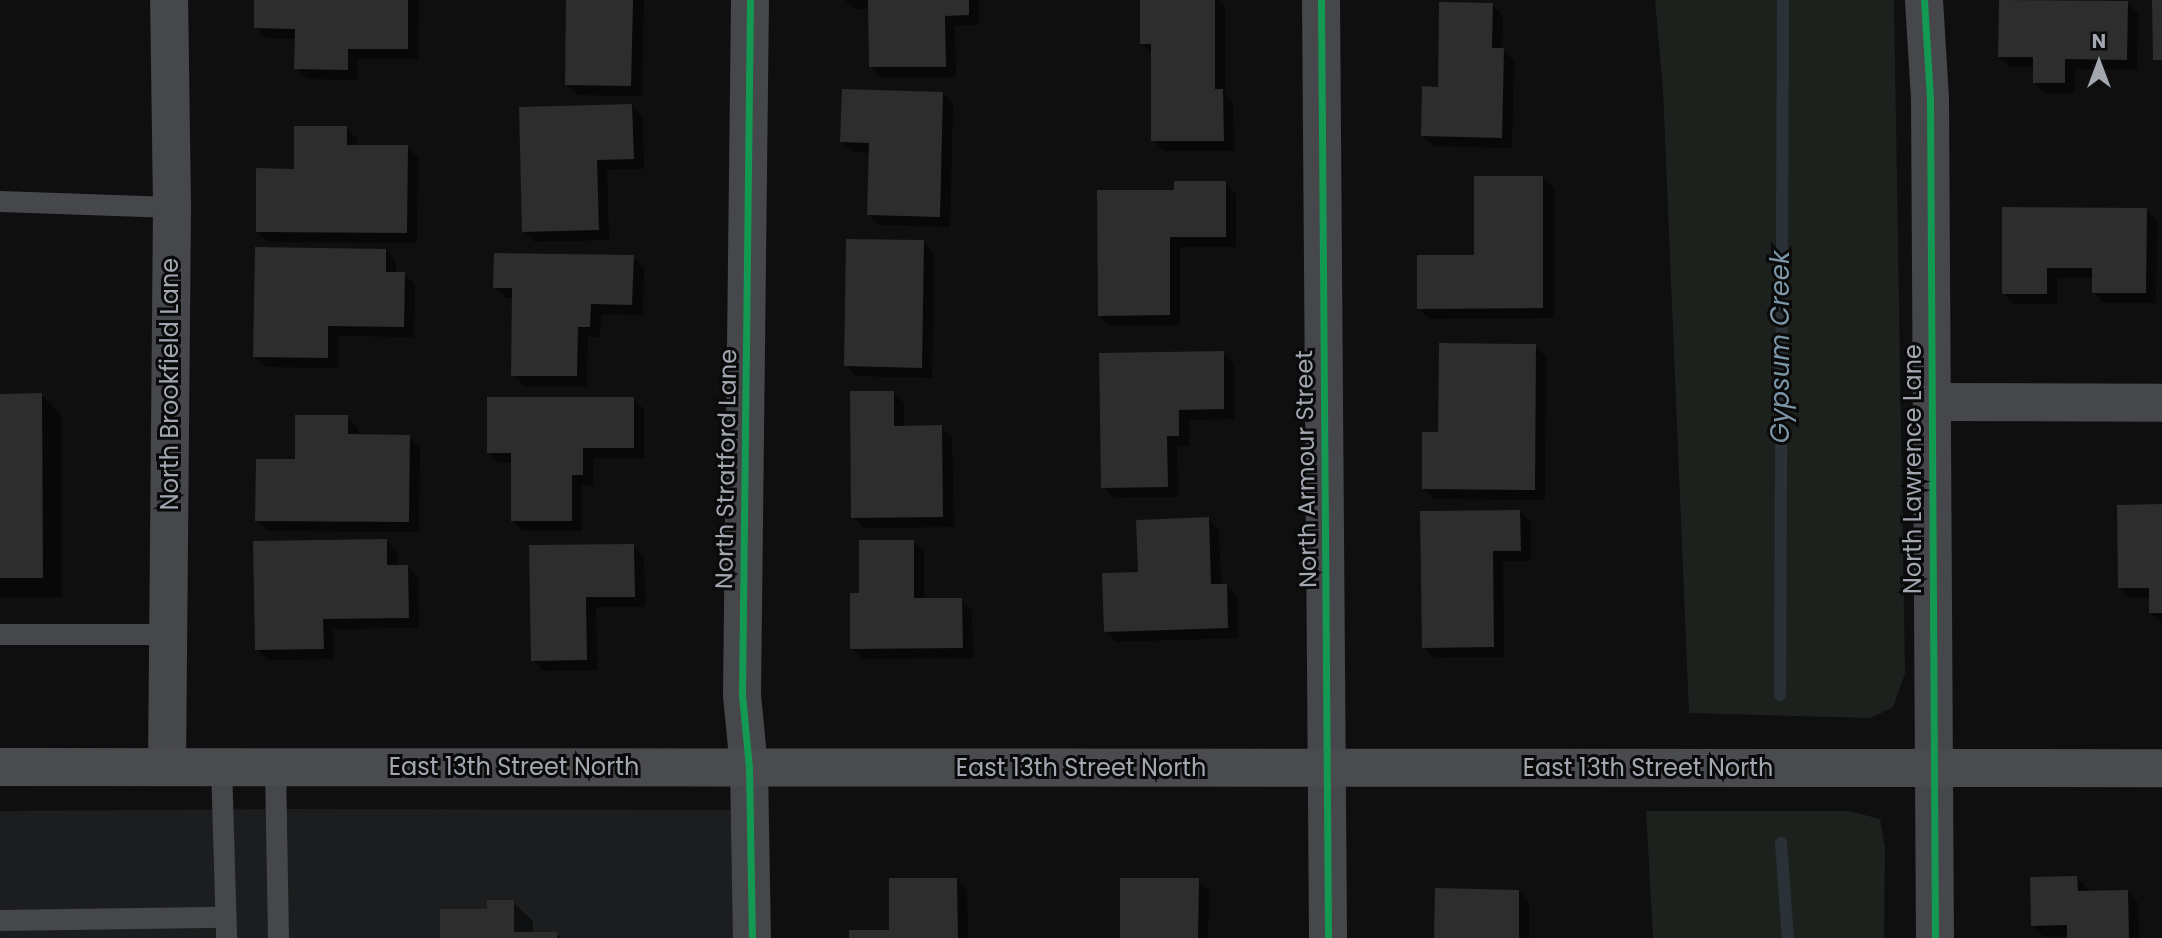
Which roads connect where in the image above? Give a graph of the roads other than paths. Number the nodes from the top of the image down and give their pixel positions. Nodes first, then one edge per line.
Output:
1 (169, 0) edge
2 (750, 0) edge
3 (1321, 0) edge
4 (1924, 0) edge
5 (0, 201) edge
6 (172, 207) junction
7 (1932, 402) junction
8 (2162, 404) edge
9 (0, 634) edge
10 (168, 634) junction
11 (221, 765) junction
12 (0, 766) edge
13 (275, 766) junction
14 (167, 767) junction
15 (748, 768) junction
16 (1328, 768) junction
17 (1933, 768) junction
18 (2162, 768) edge
19 (0, 920) edge
20 (225, 928) edge
21 (278, 938) edge
22 (752, 938) edge
23 (1328, 938) edge
24 (1935, 938) edge

1 - 6 street, North Brookfield Lane
2 - 15 street, North Stratford Lane
3 - 16 street, North Armour Street
4 - 7 street, North Lawrence Lane
5 - 6 lane
6 - 10 street, North Brookfield Lane
7 - 8 street
7 - 17 street, North Lawrence Lane
9 - 10 lane
10 - 14 street, North Brookfield Lane
11 - 13 main road, East 13th Street North
11 - 14 main road, East 13th Street North
11 - 20 lane
12 - 14 main road, East 13th Street North
13 - 15 main road, East 13th Street North
13 - 21 lane
15 - 16 main road, East 13th Street North
15 - 22 street, North Stratford Lane
16 - 17 main road, East 13th Street North
16 - 23 street, North Armour Street
17 - 18 main road, East 13th Street North
17 - 24 street, North Lawrence Lane
19 - 20 lane

